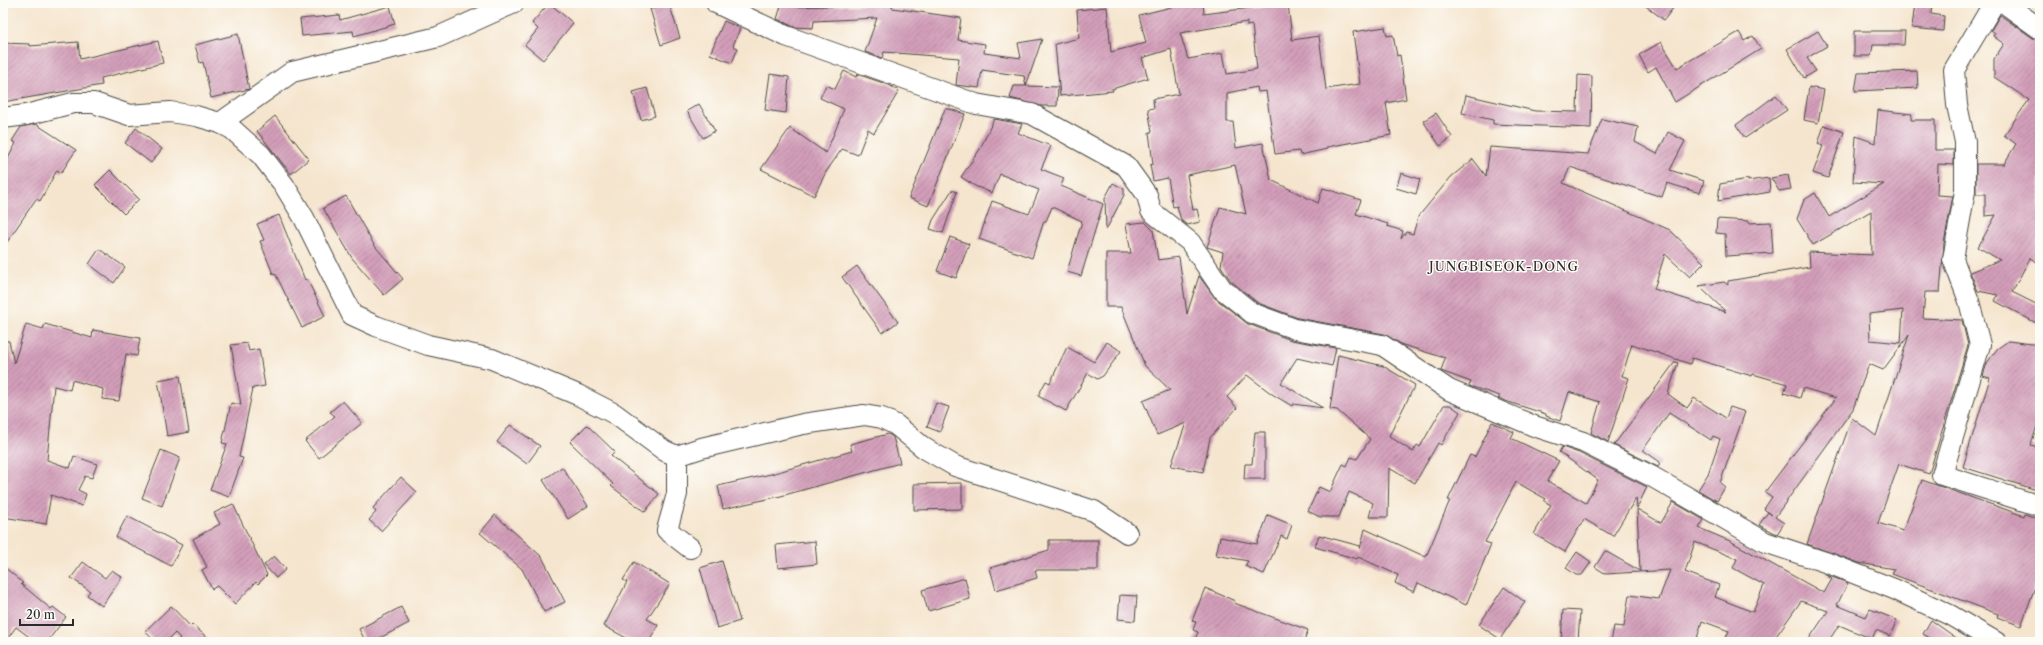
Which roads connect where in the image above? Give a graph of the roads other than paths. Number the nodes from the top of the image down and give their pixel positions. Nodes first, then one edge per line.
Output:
1 (514, 3) edge
2 (716, 3) edge
3 (1994, 3) edge
4 (2004, 3) edge
5 (2040, 29) edge
6 (3, 118) edge
7 (220, 123) junction
8 (677, 456) junction
9 (2040, 506) edge
10 (1127, 533) dead end
11 (690, 548) dead end
12 (1996, 642) edge

1 - 7 street
2 - 12 street
3 - 9 street
4 - 5 street
6 - 7 street
7 - 8 street
8 - 10 street
8 - 11 street

